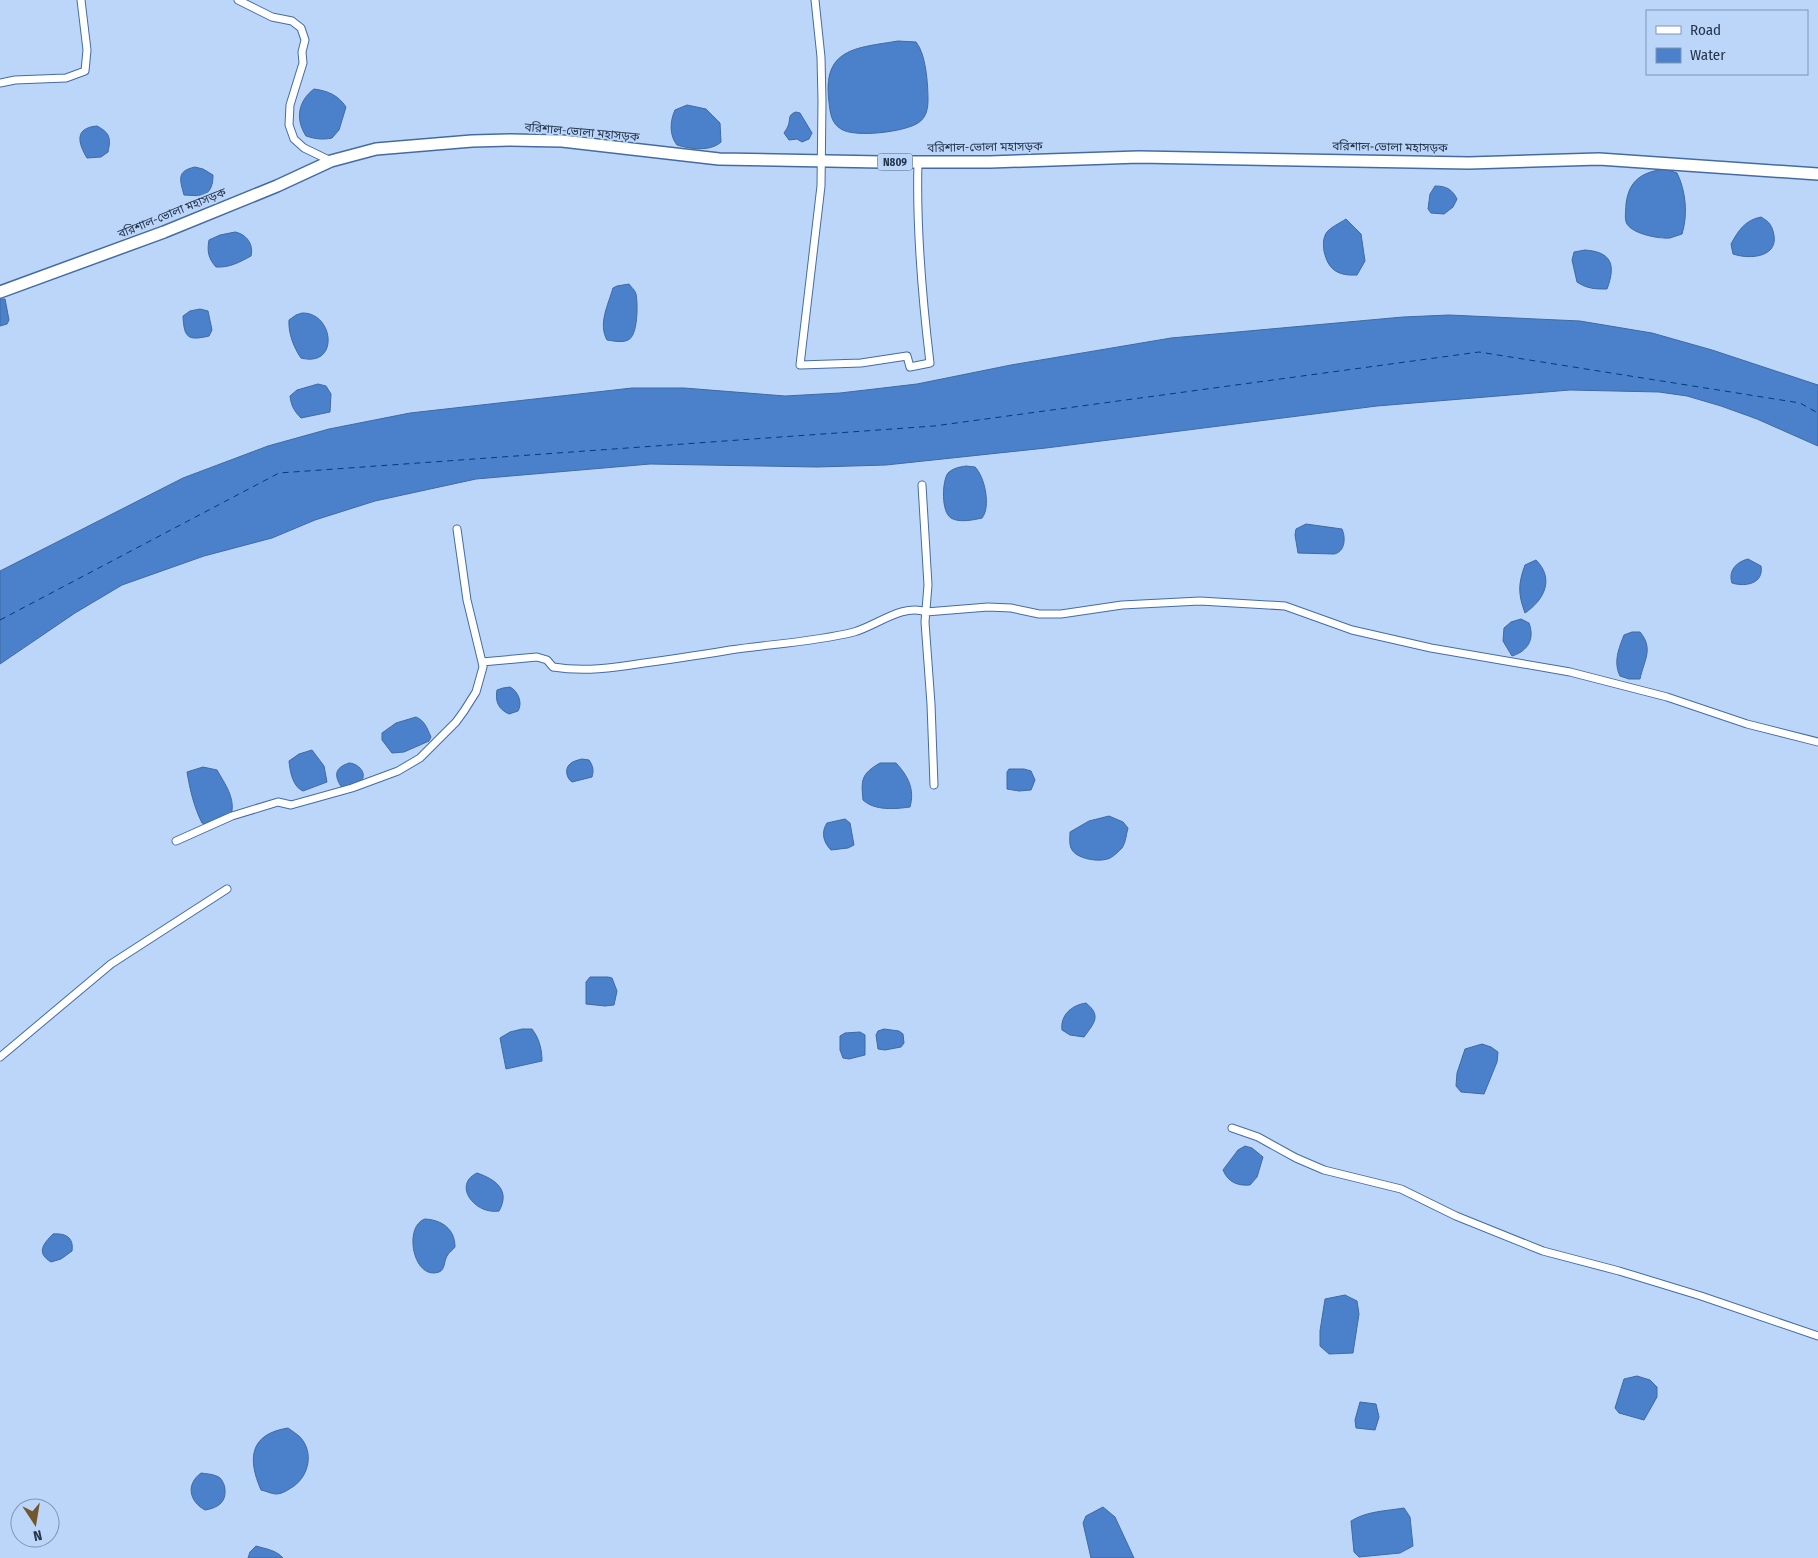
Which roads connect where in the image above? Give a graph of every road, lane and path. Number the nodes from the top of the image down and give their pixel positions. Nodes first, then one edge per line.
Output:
1 (81, 0) edge
2 (238, 0) edge
3 (815, 0) edge
4 (0, 83) edge
5 (331, 161) junction
6 (822, 161) junction
7 (918, 162) junction
8 (1818, 174) edge
9 (0, 292) edge
10 (922, 485) dead end
11 (457, 528) dead end
12 (926, 612) junction
13 (482, 662) junction
14 (1818, 742) edge
15 (934, 785) dead end
16 (176, 841) dead end
17 (227, 889) dead end
18 (0, 1057) edge
19 (1232, 1128) dead end
20 (1818, 1336) edge

1 - 4 street
2 - 5 street
3 - 6 street
5 - 6 highway, বরিশাল-ভোলা মহাসড়ক / N809
5 - 9 highway, বরিশাল-ভোলা মহাসড়ক / N809
6 - 7 highway, বরিশাল-ভোলা মহাসড়ক / N809
6 - 7 street
7 - 8 highway, বরিশাল-ভোলা মহাসড়ক / N809
10 - 12 street
11 - 13 street
12 - 13 street
12 - 14 street
12 - 15 street
13 - 16 street
17 - 18 street
19 - 20 street

